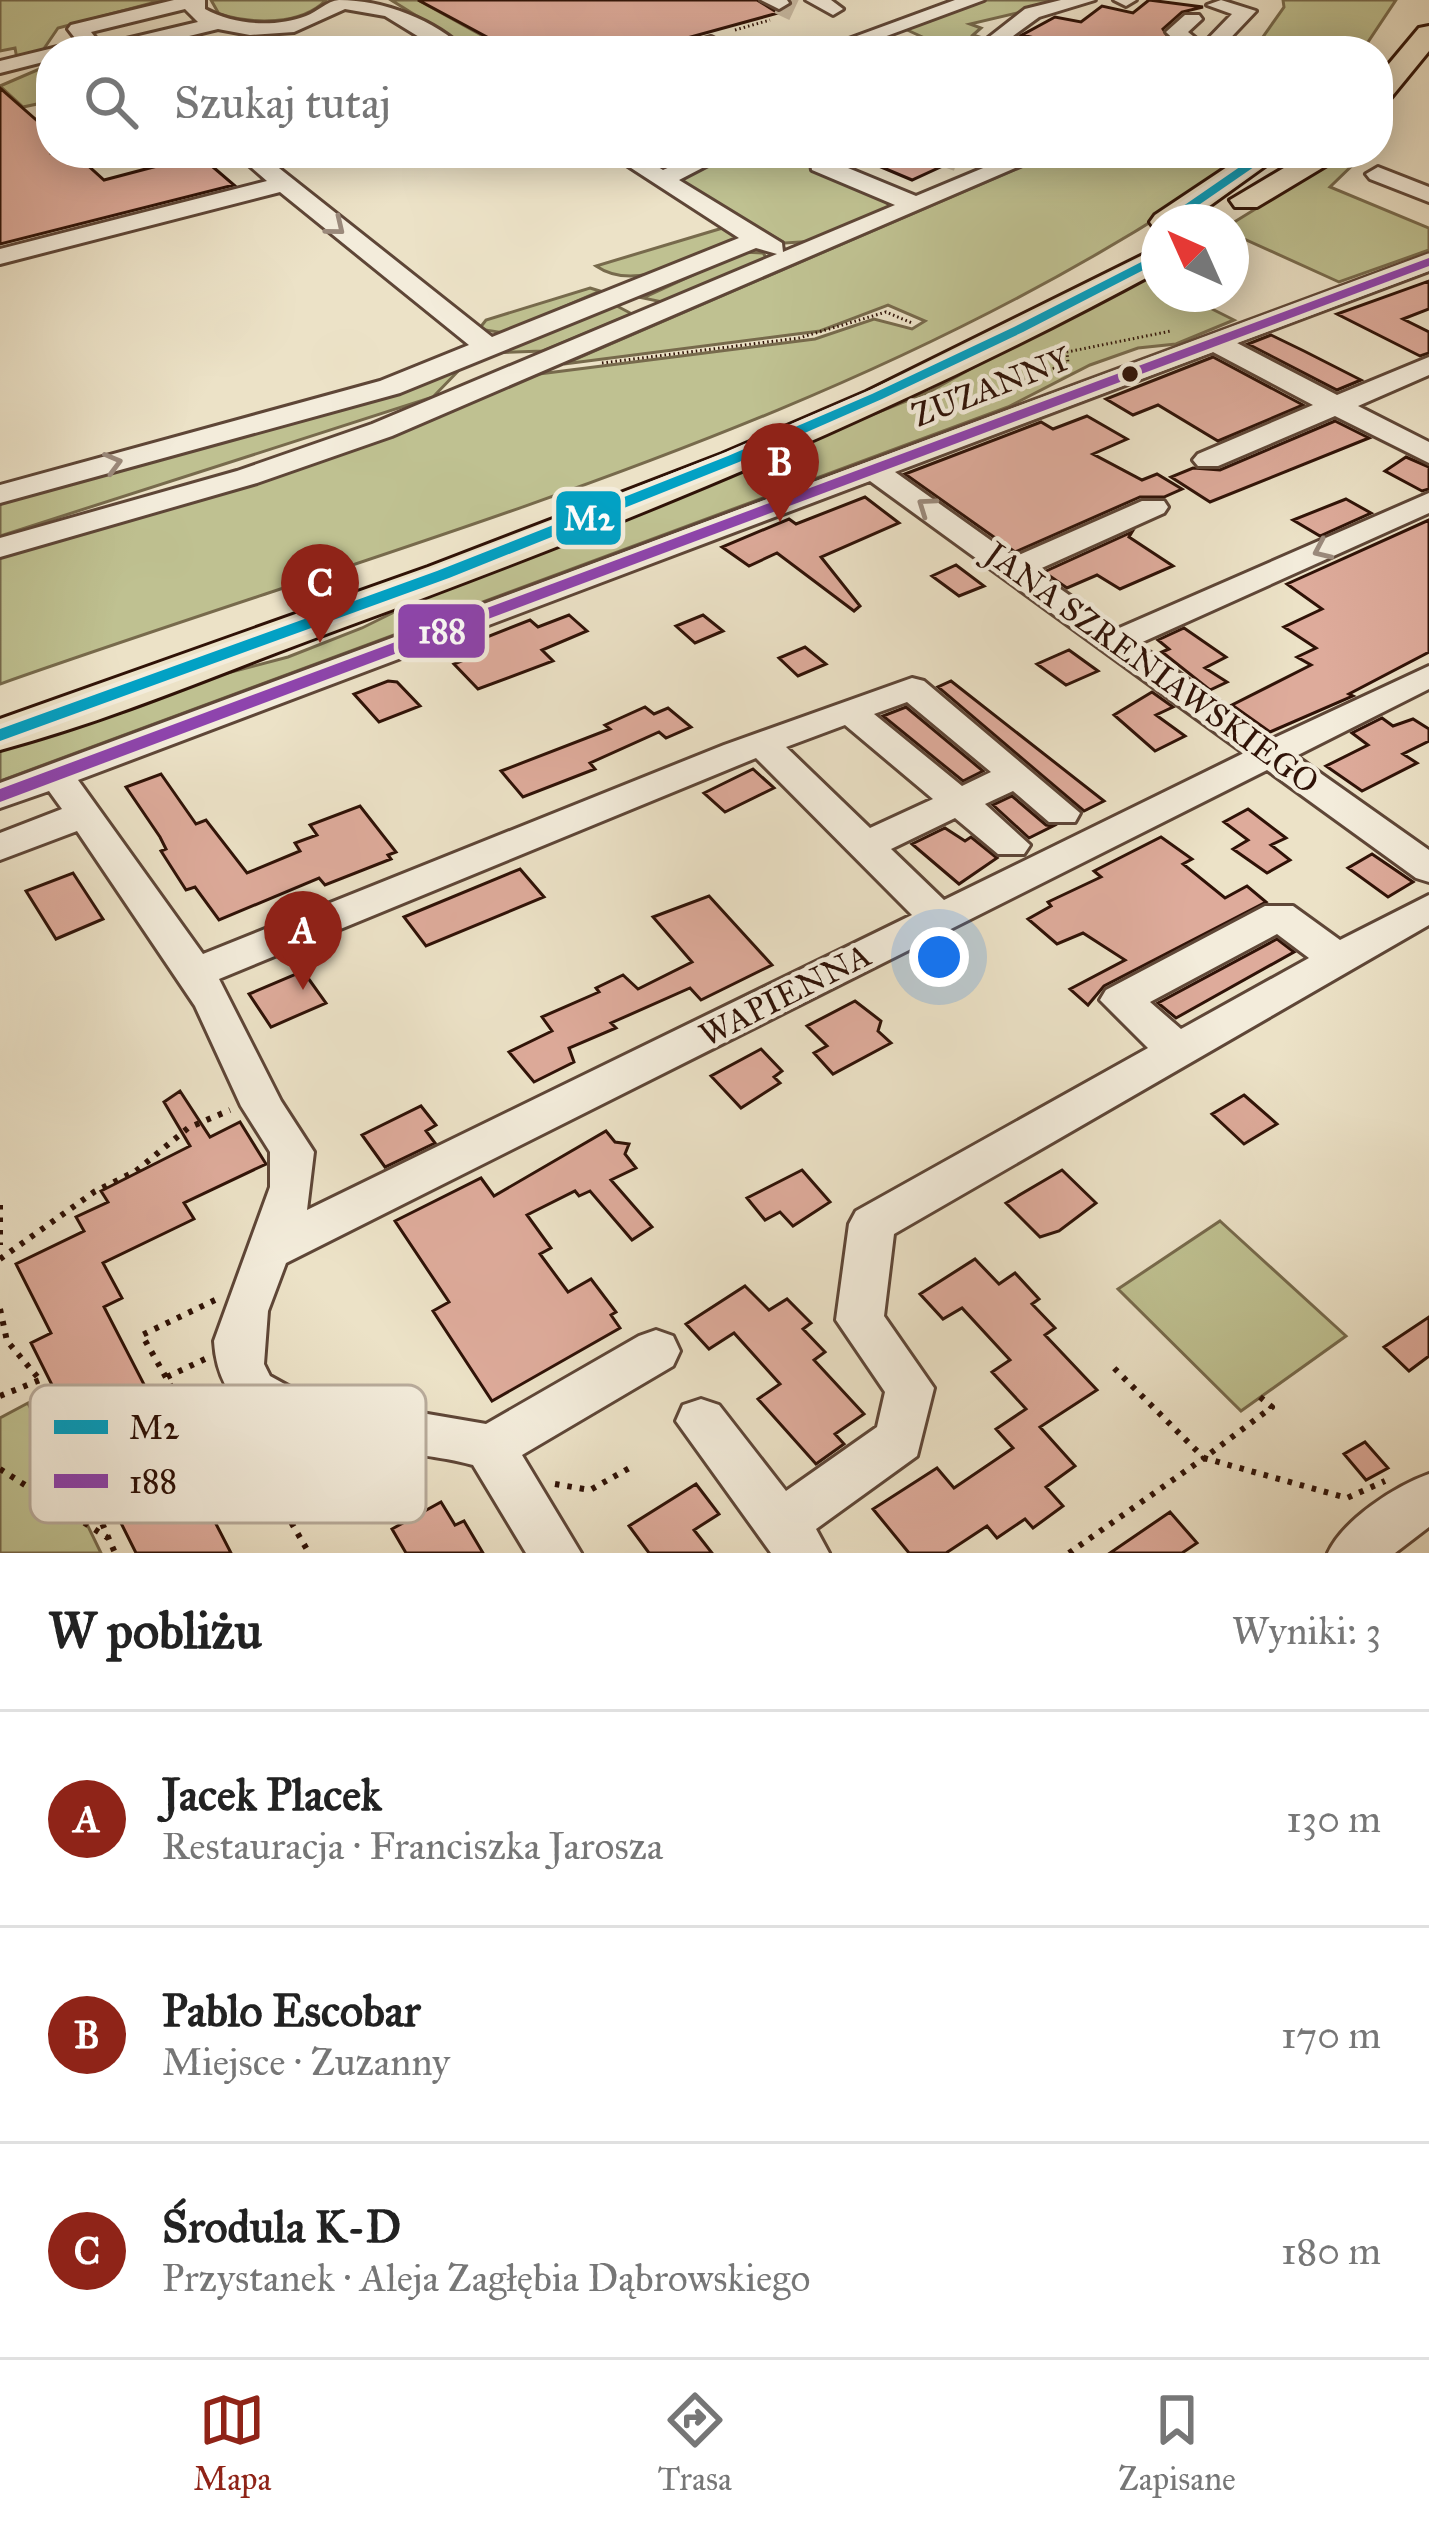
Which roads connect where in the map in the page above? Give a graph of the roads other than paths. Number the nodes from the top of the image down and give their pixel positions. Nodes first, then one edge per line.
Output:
1 (918, 0) edge
2 (974, 0) edge
3 (1085, 0) edge
4 (194, 1) edge
5 (344, 1) edge
6 (1217, 5) dead end
7 (944, 10) junction
8 (1411, 10) dead end
9 (1192, 19) dead end
10 (218, 23) junction
11 (242, 28) junction
12 (84, 36) edge
13 (164, 36) edge
14 (206, 36) edge
15 (432, 36) edge
16 (869, 36) edge
17 (1001, 36) edge
18 (1182, 36) edge
19 (1219, 36) edge
20 (1393, 36) edge
21 (1425, 43) edge
22 (36, 61) edge
23 (0, 69) edge
24 (1393, 78) edge
25 (1414, 97) dead end
26 (1393, 111) edge
27 (264, 168) edge
28 (644, 168) edge
29 (687, 168) edge
30 (827, 168) edge
31 (976, 168) edge
32 (1005, 168) edge
33 (1246, 168) edge
34 (1287, 168) edge
35 (1305, 168) edge
36 (992, 174) junction
37 (1378, 175) dead end
38 (662, 179) junction
39 (283, 184) junction
40 (1429, 195) edge
41 (1246, 200) junction
42 (1192, 204) edge
43 (1240, 204) edge
44 (916, 206) junction
45 (1141, 235) edge
46 (757, 239) junction
47 (0, 256) edge
48 (792, 258) junction
49 (1141, 267) edge
50 (1416, 267) edge
51 (1429, 284) edge
52 (1215, 342) junction
53 (488, 347) junction
54 (1429, 365) edge
55 (1336, 406) junction
56 (1429, 454) edge
57 (1208, 460) dead end
58 (873, 470) junction
59 (0, 494) edge
60 (1429, 502) edge
61 (1154, 507) dead end
62 (0, 548) edge
63 (1015, 568) junction
64 (1117, 641) junction
65 (1429, 676) edge
66 (0, 702) edge
67 (849, 711) junction
68 (0, 735) edge
69 (762, 744) junction
70 (1273, 753) junction
71 (56, 775) junction
72 (1016, 775) junction
73 (0, 796) edge
74 (958, 801) junction
75 (1062, 813) dead end
76 (86, 814) junction
77 (1011, 844) dead end
78 (0, 847) edge
79 (862, 847) junction
80 (1429, 869) edge
81 (1429, 908) edge
82 (939, 918) junction
83 (1338, 959) junction
84 (192, 974) junction
85 (1178, 1050) junction
86 (271, 1250) junction
87 (656, 1351) dead end
88 (250, 1385) edge
89 (701, 1421) dead end
90 (426, 1436) edge
91 (490, 1448) junction
92 (1421, 1503) edge
93 (792, 1538) edge
94 (555, 1553) edge
95 (1354, 1553) edge

1 - 7 street
2 - 7 street
3 - 17 street
4 - 10 street
4 - 12 street
5 - 11 street
5 - 15 street
6 - 19 street
7 - 16 street
8 - 20 main road
9 - 18 street
10 - 11 street
10 - 13 street
11 - 14 street
21 - 24 main road
22 - 23 street
25 - 26 main road
27 - 39 street
28 - 38 street
29 - 38 street
30 - 44 street
31 - 36 street
32 - 36 street
33 - 42 main road
34 - 41 main road
35 - 41 main road
36 - 44 street
37 - 40 street
38 - 46 street
39 - 47 street
39 -> 53 street
41 - 43 main road
44 - 48 street
45 - 66 main road
46 - 48 street
46 - 53 street
48 - 62 street
49 - 68 main road
50 - 51 street
50 - 52 street, ZUZANNY
52 - 55 street
52 - 58 street, ZUZANNY
59 -> 53 street
54 - 55 street
55 - 56 street
55 - 57 street
63 -> 58 street, JANA SZRENIAWSKIEGO
58 - 71 street, ZUZANNY
60 -> 64 street
61 - 63 street
63 - 64 street, JANA SZRENIAWSKIEGO
64 - 70 street, JANA SZRENIAWSKIEGO
65 - 70 street, WAPIENNA
67 - 69 street
67 - 72 street
67 - 74 street
69 - 79 street
69 - 84 street
70 - 80 street, JANA SZRENIAWSKIEGO
70 - 82 street, WAPIENNA
71 - 73 street, ZUZANNY
71 - 76 street
72 - 74 street
72 - 75 street
74 - 77 street
74 - 79 street
76 - 78 street
76 - 84 street
79 - 82 street
81 - 83 street
82 - 86 street, WAPIENNA
83 - 85 street
83 - 85 street
84 - 86 street
85 - 93 street
86 - 88 street
87 - 91 street
89 - 93 street
90 - 91 street
91 - 94 street
92 - 95 street

